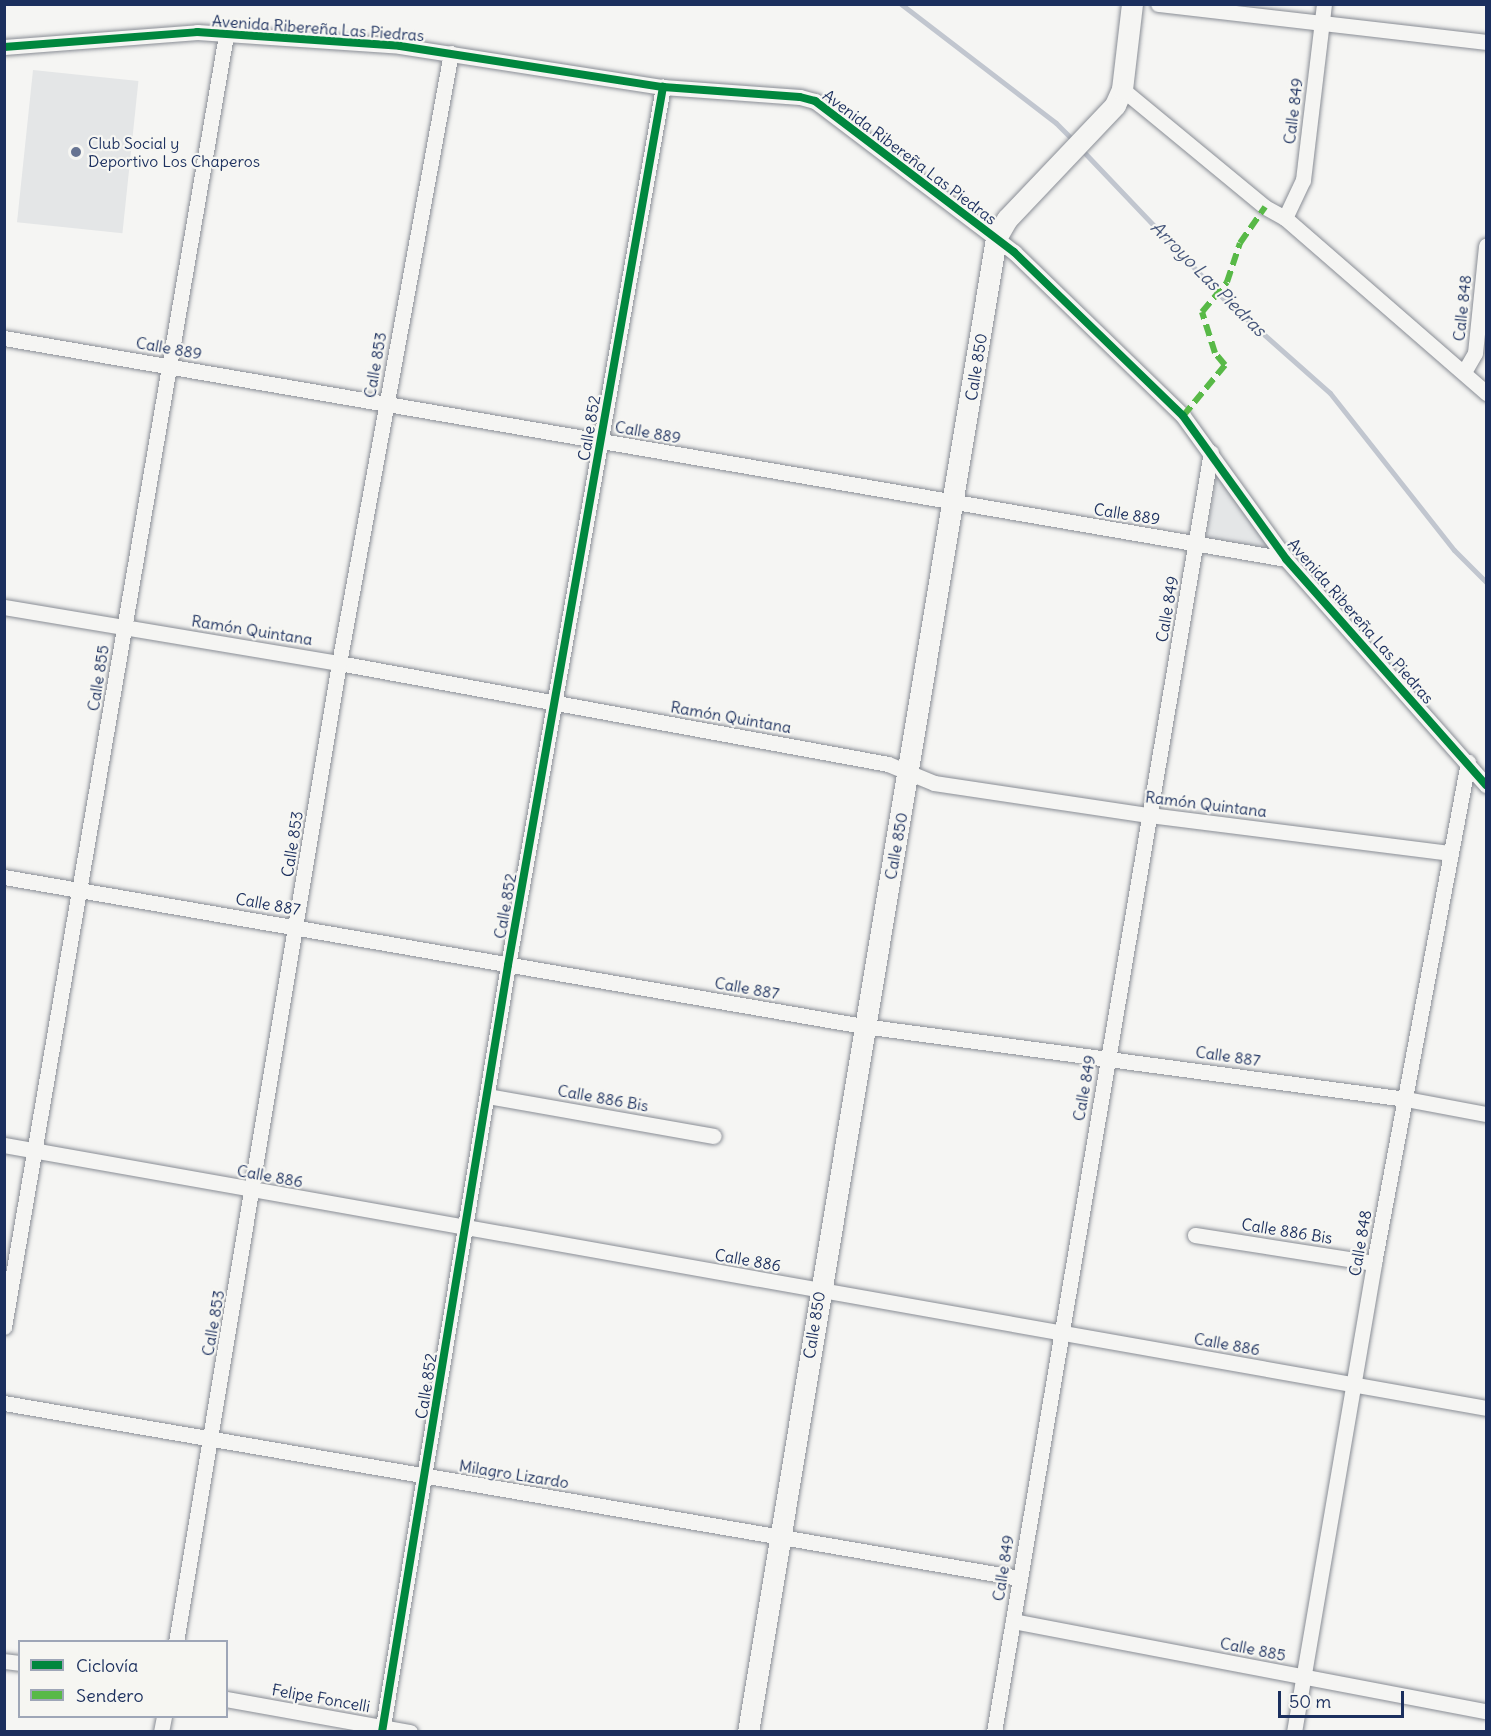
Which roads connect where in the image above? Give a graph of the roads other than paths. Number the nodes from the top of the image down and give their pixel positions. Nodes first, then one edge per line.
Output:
1 (1132, 4) edge
2 (1158, 4) edge
3 (1324, 4) edge
4 (1322, 26) junction
5 (226, 34) junction
6 (1486, 42) edge
7 (4, 47) edge
8 (451, 53) junction
9 (663, 87) junction
10 (1122, 89) junction
11 (1285, 218) junction
12 (996, 238) junction
13 (1486, 246) edge
14 (4, 338) edge
15 (170, 366) junction
16 (1464, 372) junction
17 (1486, 393) edge
18 (387, 402) junction
19 (600, 442) junction
20 (1211, 452) junction
21 (955, 502) junction
22 (1197, 544) junction
23 (1286, 559) junction
24 (4, 607) edge
25 (125, 628) junction
26 (339, 663) junction
27 (555, 704) junction
28 (1468, 762) junction
29 (910, 772) junction
30 (1486, 785) edge
31 (1149, 815) junction
32 (1450, 854) junction
33 (4, 877) edge
34 (81, 891) junction
35 (297, 927) junction
36 (508, 965) junction
37 (863, 1026) junction
38 (1107, 1057) junction
39 (487, 1096) junction
40 (1406, 1099) junction
41 (1486, 1114) edge
42 (713, 1136) dead end
43 (4, 1145) edge
44 (34, 1150) junction
45 (254, 1191) junction
46 (464, 1229) junction
47 (1195, 1235) dead end
48 (1374, 1263) junction
49 (820, 1291) junction
50 (4, 1327) edge
51 (1061, 1332) junction
52 (1356, 1384) junction
53 (4, 1403) edge
54 (1486, 1408) edge
55 (211, 1439) junction
56 (425, 1478) junction
57 (780, 1535) junction
58 (1018, 1578) junction
59 (1013, 1621) junction
60 (176, 1640) edge
61 (1304, 1677) junction
62 (228, 1699) edge
63 (1486, 1711) edge
64 (382, 1729) edge
65 (410, 1731) edge
66 (748, 1731) edge
67 (994, 1731) edge
68 (1294, 1731) edge

1 - 10 main road, Calle 850
2 - 4 street
3 - 4 street, Calle 849
4 - 6 street
4 - 11 street, Calle 849
5 - 7 street, Avenida Ribereña Las Piedras
5 - 8 street, Avenida Ribereña Las Piedras
5 - 15 street, Calle 855
8 - 9 street, Avenida Ribereña Las Piedras
8 - 18 street, Calle 853
9 - 12 street, Avenida Ribereña Las Piedras
9 - 19 street, Calle 852
10 - 11 street
10 - 12 main road, Calle 850
11 - 16 street
12 - 20 street, Avenida Ribereña Las Piedras
12 - 21 main road, Calle 850
13 - 16 street, Calle 848
14 - 15 street, Calle 889
15 - 18 street, Calle 889
15 - 25 street, Calle 855
16 - 17 street
18 - 19 street, Calle 889
18 - 26 street, Calle 853
19 - 21 street, Calle 889
19 - 27 street, Calle 852
20 - 22 street, Calle 849
20 - 23 street, Avenida Ribereña Las Piedras
21 - 22 street, Calle 889
21 - 29 main road, Calle 850
22 - 23 street, Calle 889
22 - 31 street, Calle 849
23 - 28 street, Avenida Ribereña Las Piedras
24 - 25 street, Ramón Quintana
25 - 26 street, Ramón Quintana
25 - 34 street, Calle 855
26 - 27 street, Ramón Quintana
26 - 35 street, Calle 853
27 - 29 street, Ramón Quintana
27 - 36 street, Calle 852
28 - 30 street, Avenida Ribereña Las Piedras
28 - 32 street, Calle 848
29 - 31 street, Ramón Quintana
29 - 37 main road, Calle 850
31 - 32 street, Ramón Quintana
31 - 38 street, Calle 849
32 - 40 street, Calle 848
33 - 34 street, Calle 887
34 - 35 street, Calle 887
34 - 44 street, Calle 855
35 - 36 street, Calle 887
35 - 45 street, Calle 853
36 - 37 street, Calle 887
36 - 39 street, Calle 852
37 - 38 street, Calle 887
37 - 49 main road, Calle 850
38 - 40 street, Calle 887
38 - 51 street, Calle 849
39 - 42 street, Calle 886 Bis
39 - 46 street, Calle 852
40 - 41 street, Calle 887
40 - 48 street, Calle 848
43 - 44 street, Calle 886
44 - 45 street, Calle 886
44 - 50 street, Calle 855
45 - 46 street, Calle 886
45 - 55 street, Calle 853
46 - 49 street, Calle 886
46 - 56 street, Calle 852
47 - 48 street, Calle 886 Bis
48 - 52 street, Calle 848
49 - 51 street, Calle 886
49 - 57 main road, Calle 850
51 - 52 street, Calle 886
51 - 58 street, Calle 849
52 - 54 street, Calle 886
52 - 61 street, Calle 848
53 - 55 street, Milagro Lizardo
55 - 56 street, Milagro Lizardo
55 - 60 street, Calle 853
56 - 57 street, Milagro Lizardo
56 - 64 street, Calle 852
57 - 58 street, Milagro Lizardo
57 - 66 main road, Calle 850
58 - 59 street, Calle 849
59 - 61 street, Calle 885
59 - 67 street, Calle 849
61 - 63 street, Calle 885
61 - 68 street, Calle 848
62 - 64 street, Felipe Foncelli
64 - 65 street, Felipe Foncelli

